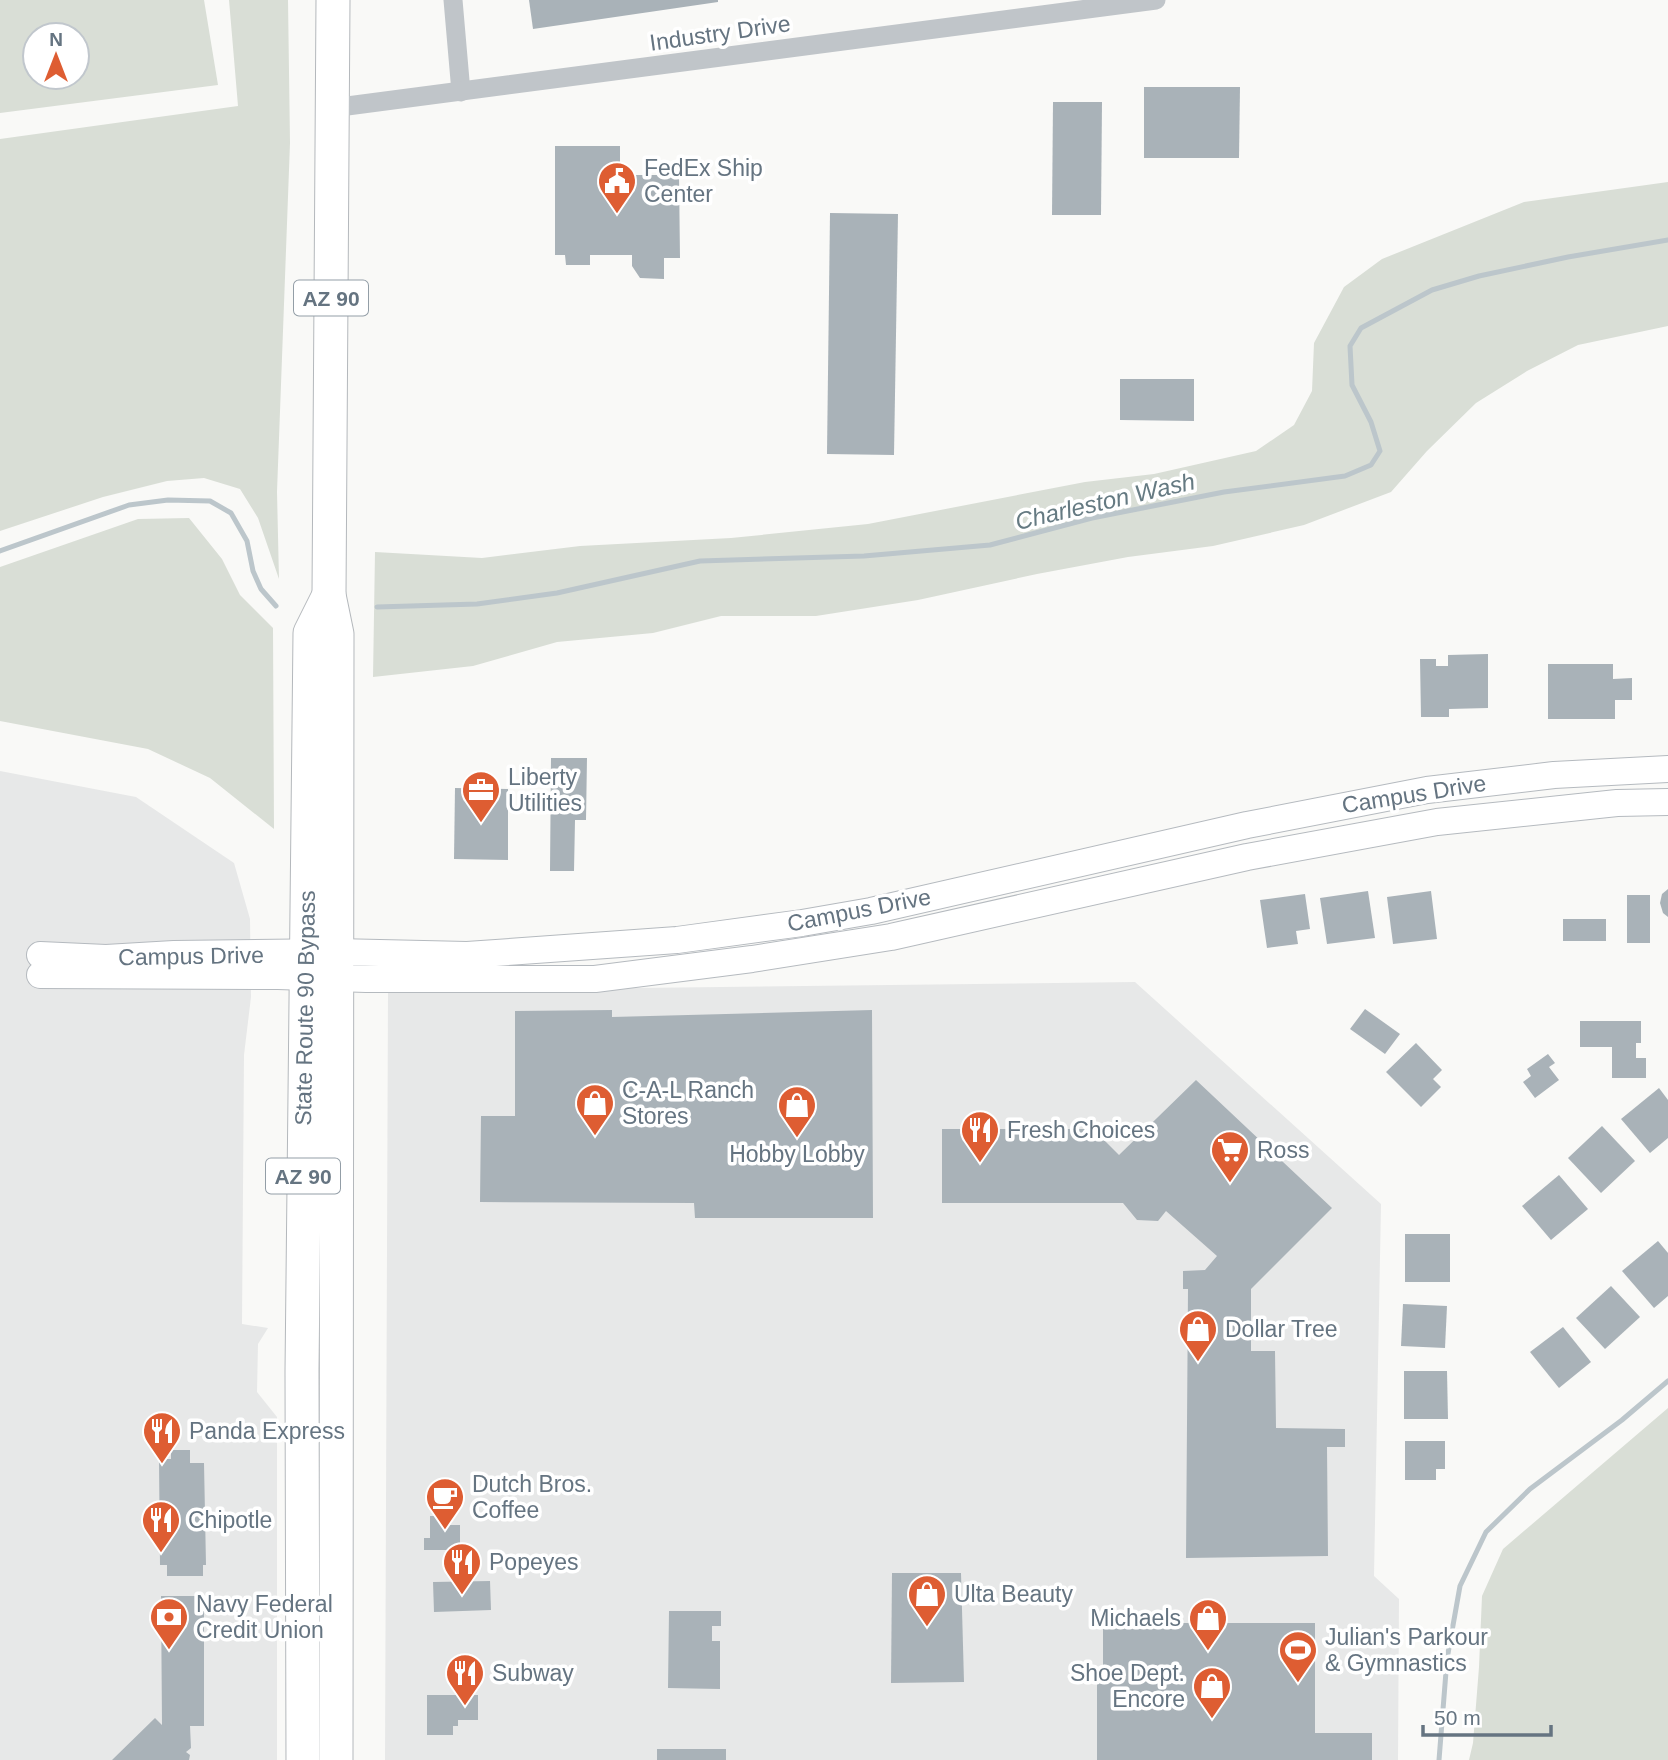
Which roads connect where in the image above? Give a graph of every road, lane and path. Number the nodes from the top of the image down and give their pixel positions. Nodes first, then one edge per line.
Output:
1 (333, 0) edge
2 (453, 0) edge
3 (1156, 0) edge
4 (461, 92) junction
5 (332, 108) junction
6 (1668, 769) edge
7 (1668, 802) edge
8 (40, 965) dead end
9 (321, 965) junction
10 (303, 1760) edge
11 (336, 1760) edge

1 - 5 highway, State Route 90 Bypass / AZ 90
2 - 4 street
3 - 4 street, Industry Drive
4 - 5 street, Industry Drive
5 - 9 highway, State Route 90 Bypass / AZ 90
6 - 9 street, Campus Drive
7 - 9 street, Campus Drive
8 - 9 street, Campus Drive
9 - 10 highway, State Route 90 Bypass / AZ 90
9 - 11 highway, State Route 90 Bypass / AZ 90

